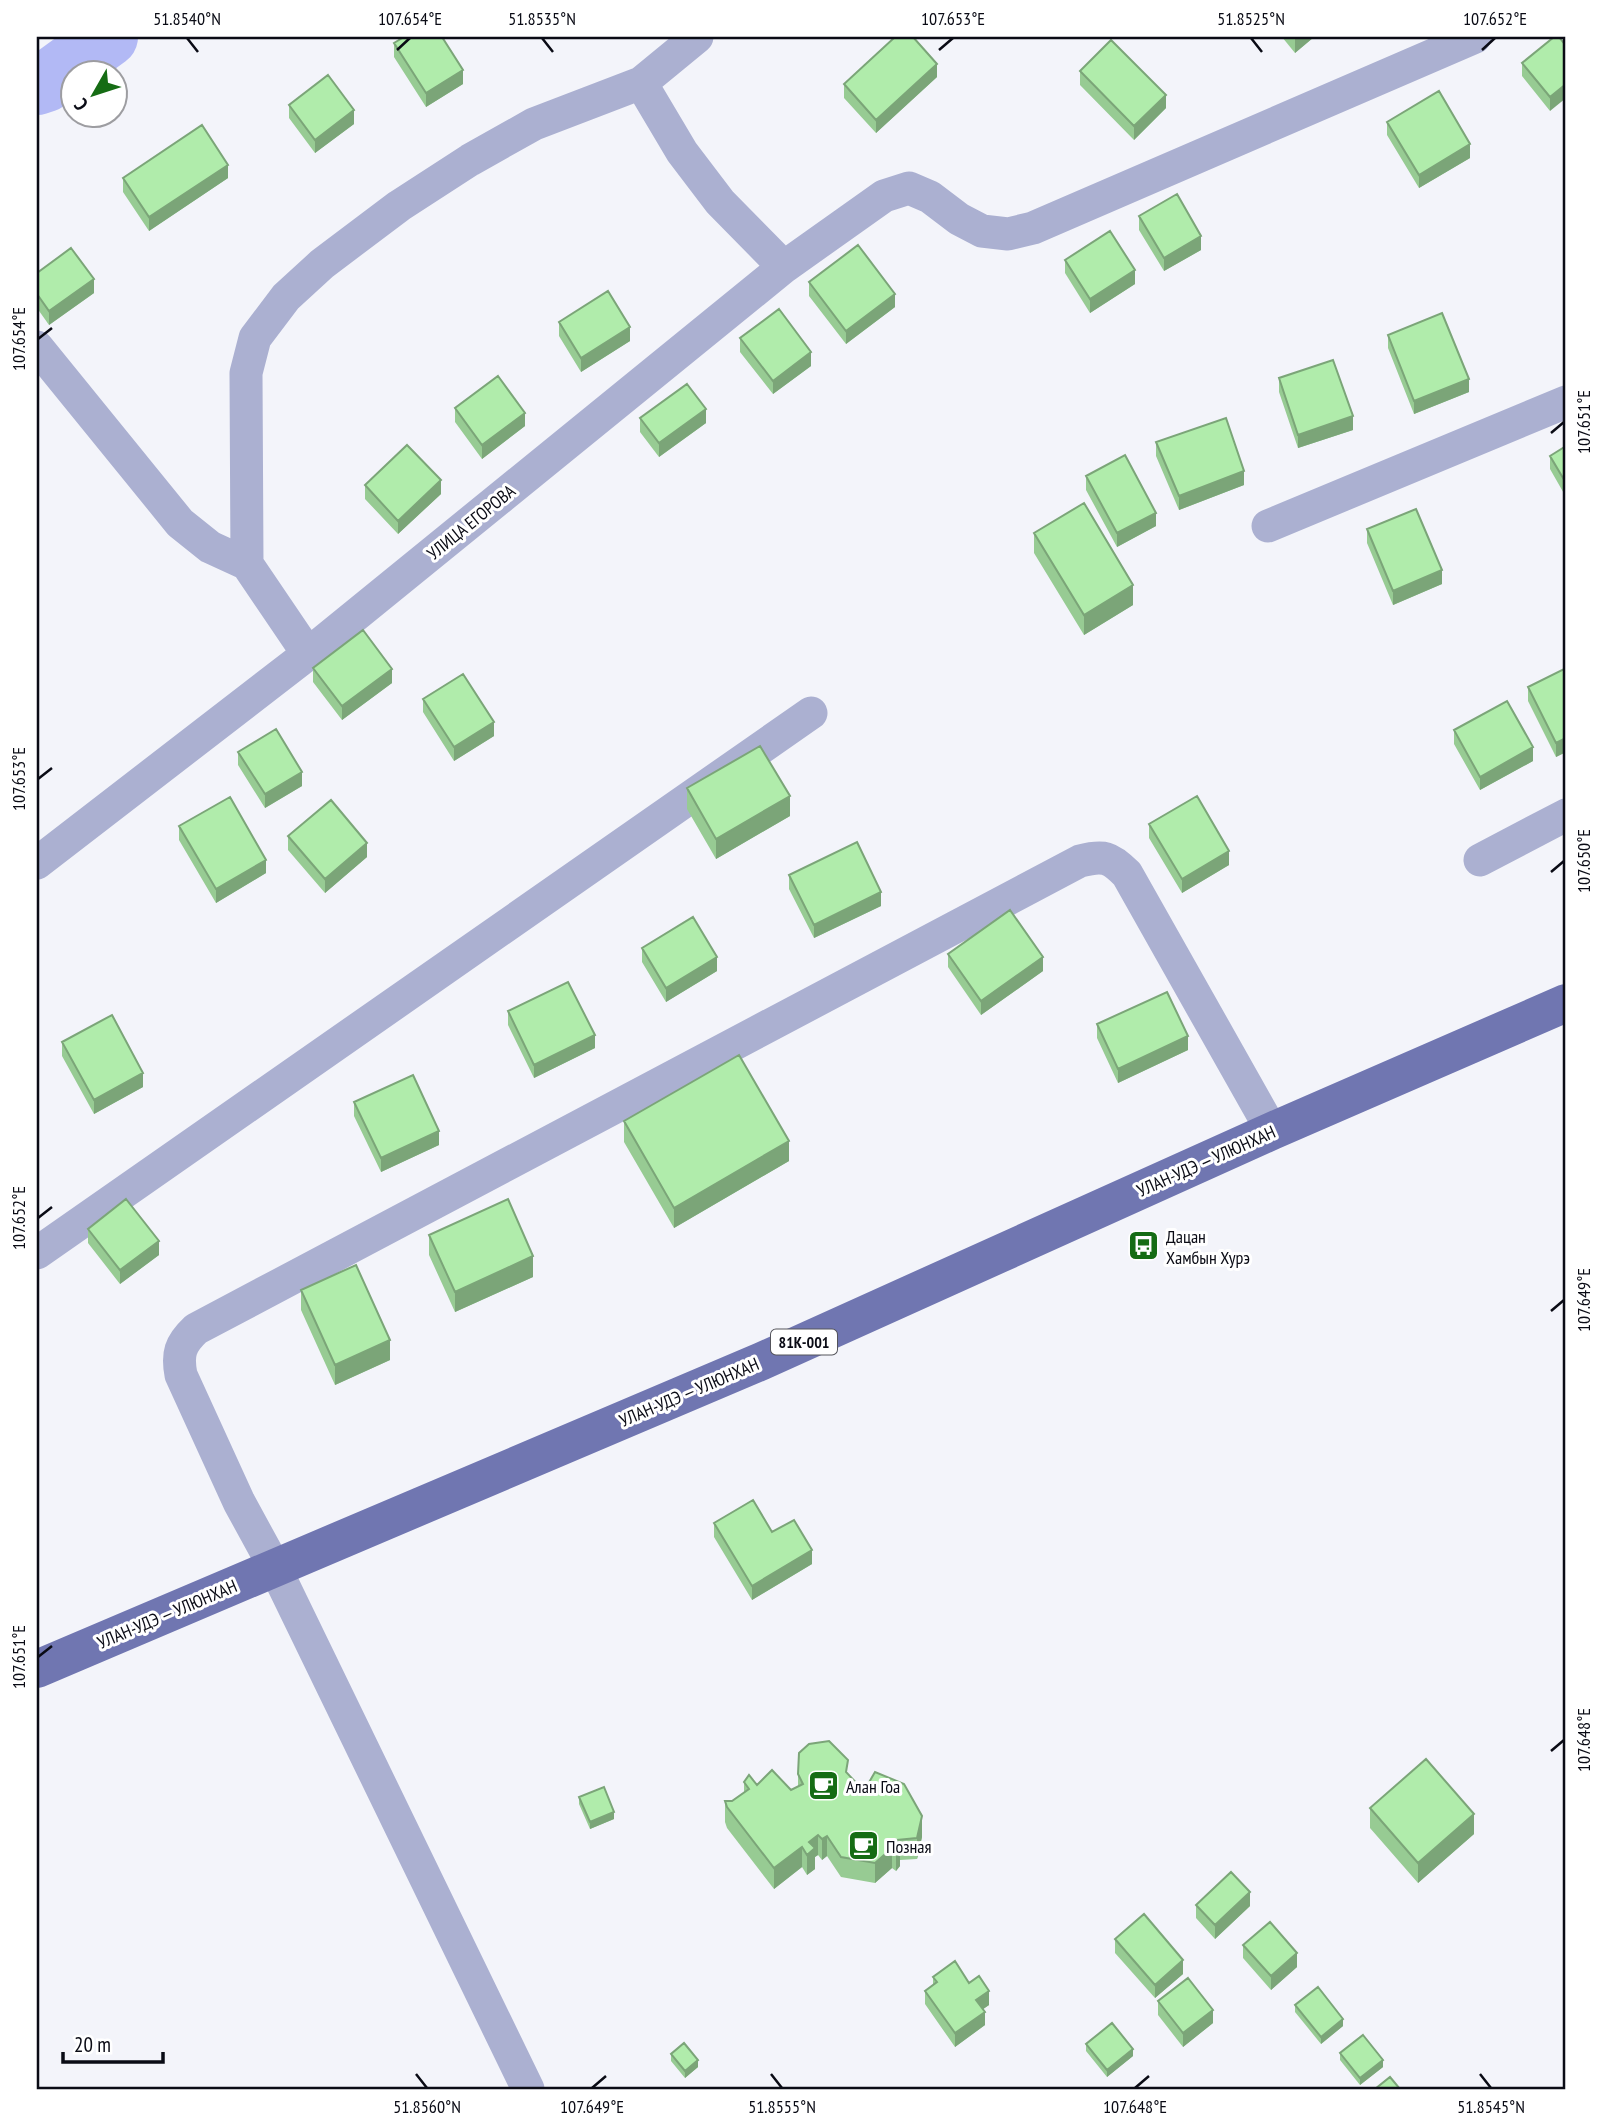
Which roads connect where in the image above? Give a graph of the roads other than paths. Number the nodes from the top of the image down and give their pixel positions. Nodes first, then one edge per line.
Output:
1 (697, 37) edge
2 (1475, 37) edge
3 (641, 83) junction
4 (784, 267) junction
5 (37, 347) edge
6 (1566, 402) edge
7 (1268, 526) dead end
8 (247, 564) junction
9 (308, 653) junction
10 (811, 713) dead end
11 (1566, 815) edge
12 (1480, 860) dead end
13 (37, 863) edge
14 (1566, 1003) edge
15 (1272, 1131) junction
16 (37, 1252) edge
17 (275, 1568) junction
18 (37, 1669) edge
19 (528, 2089) edge

1 - 3 street
2 - 4 street, УЛИЦА ЕГОРОВА
3 - 4 street
3 - 8 street
4 - 9 street, УЛИЦА ЕГОРОВА
5 - 8 street
6 - 7 street
8 - 9 street
9 - 13 street, УЛИЦА ЕГОРОВА
10 - 16 street
11 - 12 street
14 - 15 main road, УЛАН-УДЭ — УЛЮНХАН / 81К-001
15 - 17 main road, УЛАН-УДЭ — УЛЮНХАН / 81К-001
15 - 17 street
17 - 18 main road, УЛАН-УДЭ — УЛЮНХАН / 81К-001
17 - 19 street

